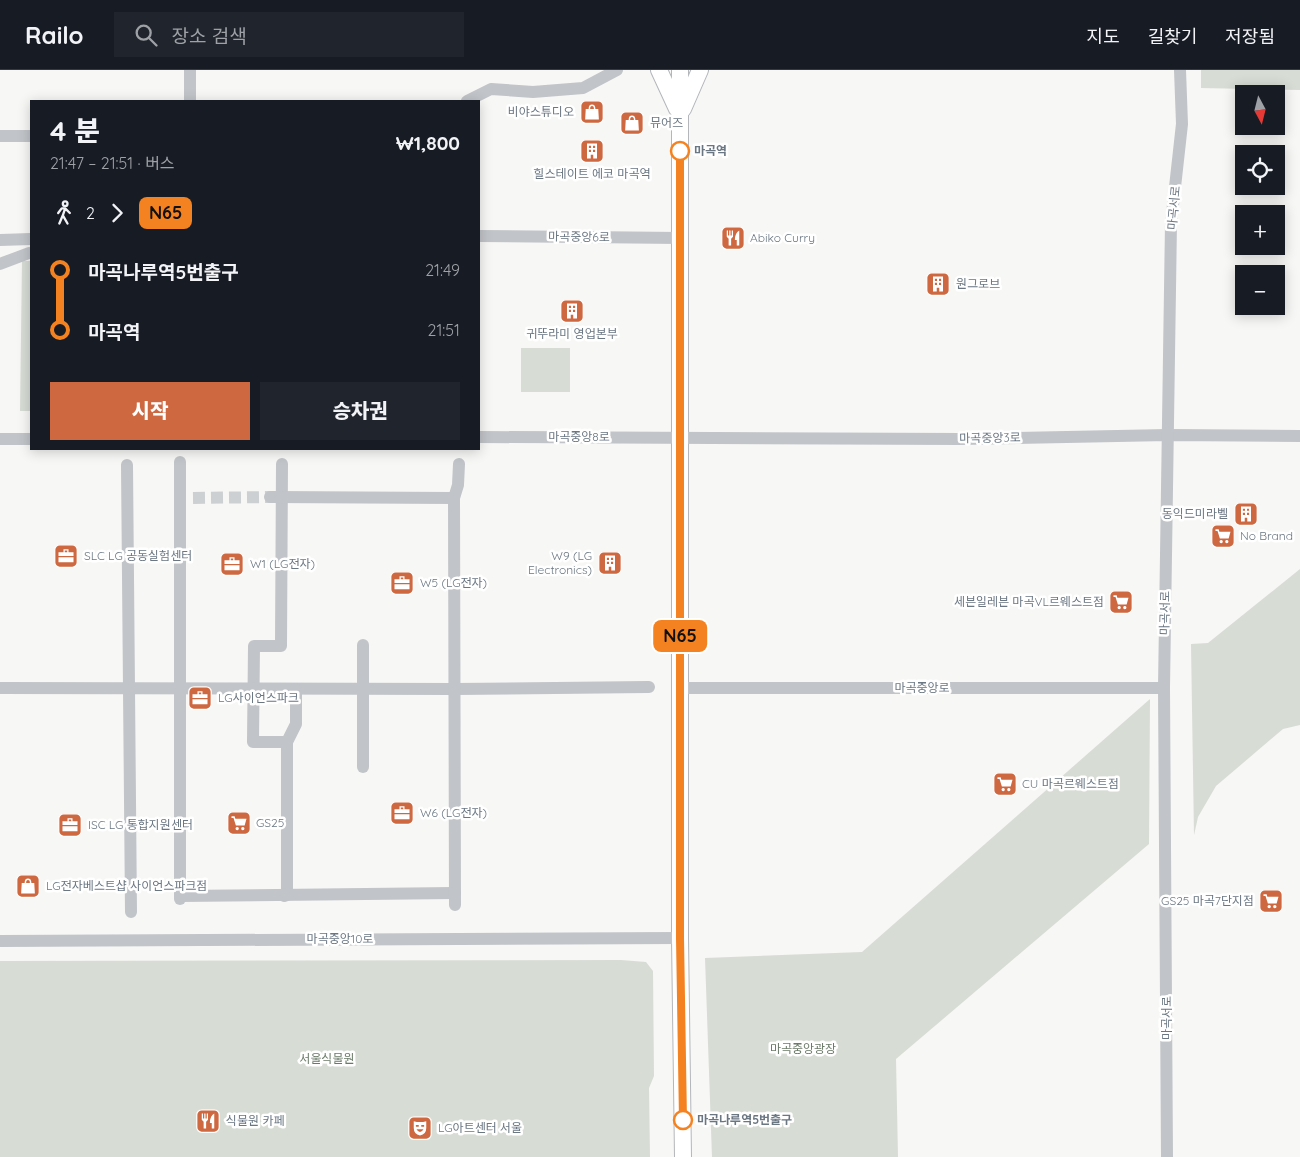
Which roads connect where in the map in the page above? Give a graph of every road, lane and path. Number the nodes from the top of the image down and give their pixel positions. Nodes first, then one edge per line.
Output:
1 (190, 70) edge
2 (617, 70) edge
3 (659, 70) edge
4 (680, 70) edge
5 (700, 70) edge
6 (1180, 70) edge
7 (190, 100) edge
8 (469, 100) edge
9 (680, 116) junction
10 (0, 136) edge
11 (30, 136) edge
12 (480, 236) edge
13 (680, 238) junction
14 (30, 239) edge
15 (0, 240) edge
16 (29, 253) dead end
17 (0, 264) edge
18 (1168, 435) junction
19 (1300, 436) edge
20 (480, 437) edge
21 (680, 437) junction
22 (0, 439) edge
23 (30, 439) edge
24 (180, 462) dead end
25 (282, 464) dead end
26 (459, 464) dead end
27 (127, 465) dead end
28 (276, 497) junction
29 (454, 498) junction
30 (363, 645) dead end
31 (649, 687) dead end
32 (0, 688) edge
33 (129, 688) junction
34 (181, 688) junction
35 (680, 688) junction
36 (1164, 688) junction
37 (253, 689) junction
38 (296, 689) junction
39 (363, 689) junction
40 (455, 689) junction
41 (287, 742) junction
42 (363, 767) dead end
43 (285, 896) junction
44 (131, 912) dead end
45 (680, 938) junction
46 (0, 941) edge
47 (683, 1157) edge
48 (1167, 1157) edge

1 - 7 street
2 - 8 street
3 - 9 main road
4 - 9 main road
5 - 9 main road
6 - 18 street, 마곡서로
9 - 13 main road
10 - 11 street
12 - 13 street, 마곡중앙6로
13 - 21 main road
14 - 15 street
16 - 17 street
18 - 19 street, 마곡중앙3로
18 - 21 street, 마곡중앙3로
18 - 36 street, 마곡서로
20 - 21 street, 마곡중앙8로
21 - 35 main road
22 - 23 street
24 - 34 street
25 - 28 street
26 - 29 street
27 - 33 street
28 - 29 street
28 - 37 street
29 - 40 street
30 - 39 street
31 - 40 street
32 - 33 street
33 - 34 street
33 - 44 street
34 - 37 street
34 - 43 street
35 - 36 street, 마곡중앙로
35 - 45 main road
36 - 48 street, 마곡서로
37 - 38 street
37 - 41 street
38 - 39 street
38 - 41 street
39 - 40 street
39 - 42 street
40 - 43 street
41 - 43 street
45 - 46 street, 마곡중앙10로
45 - 47 main road

